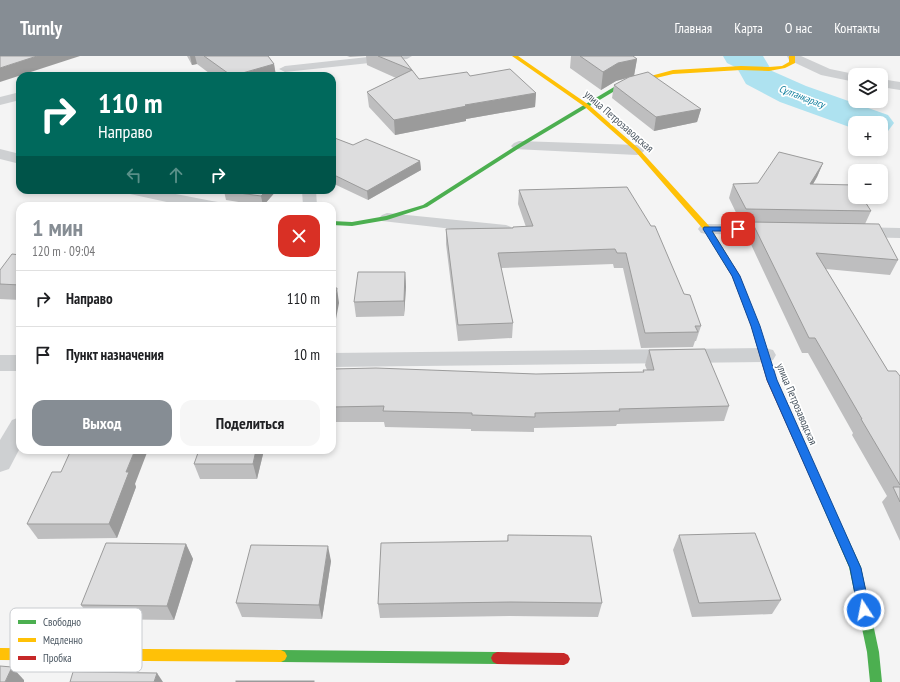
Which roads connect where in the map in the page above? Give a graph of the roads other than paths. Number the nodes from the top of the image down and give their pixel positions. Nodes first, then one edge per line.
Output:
1 (407, 56) edge
2 (515, 56) edge
3 (793, 57) edge
4 (285, 69) dead end
5 (848, 77) edge
6 (888, 84) edge
7 (900, 86) edge
8 (16, 97) edge
9 (0, 101) edge
10 (587, 106) junction
11 (519, 146) junction
12 (637, 150) junction
13 (0, 154) edge
14 (16, 158) edge
15 (143, 194) edge
16 (156, 201) edge
17 (167, 202) edge
18 (387, 218) junction
19 (336, 223) edge
20 (707, 229) junction
21 (506, 230) edge
22 (794, 230) edge
23 (840, 231) edge
24 (900, 234) edge
25 (765, 355) junction
26 (336, 360) edge
27 (16, 363) edge
28 (0, 364) edge
29 (16, 433) edge
30 (0, 462) edge
31 (0, 654) edge
32 (10, 654) edge
33 (142, 655) edge
34 (564, 659) dead end
35 (876, 682) edge

1 - 4 lane
2 - 10 street, улица Петрозаводская
3 - 5 street
3 - 10 street
6 - 7 street
8 - 9 street
10 - 11 street
10 - 12 street, улица Петрозаводская
11 - 12 street
11 - 18 street
12 - 20 street, улица Петрозаводская
13 - 14 street
15 - 16 street
16 - 17 street
18 - 19 street
18 - 21 lane
20 - 22 street
20 - 25 street, улица Петрозаводская
23 - 24 street
25 - 26 street
25 - 35 street, улица Петрозаводская
27 - 28 street
29 - 30 street
31 - 32 street
33 - 34 street

